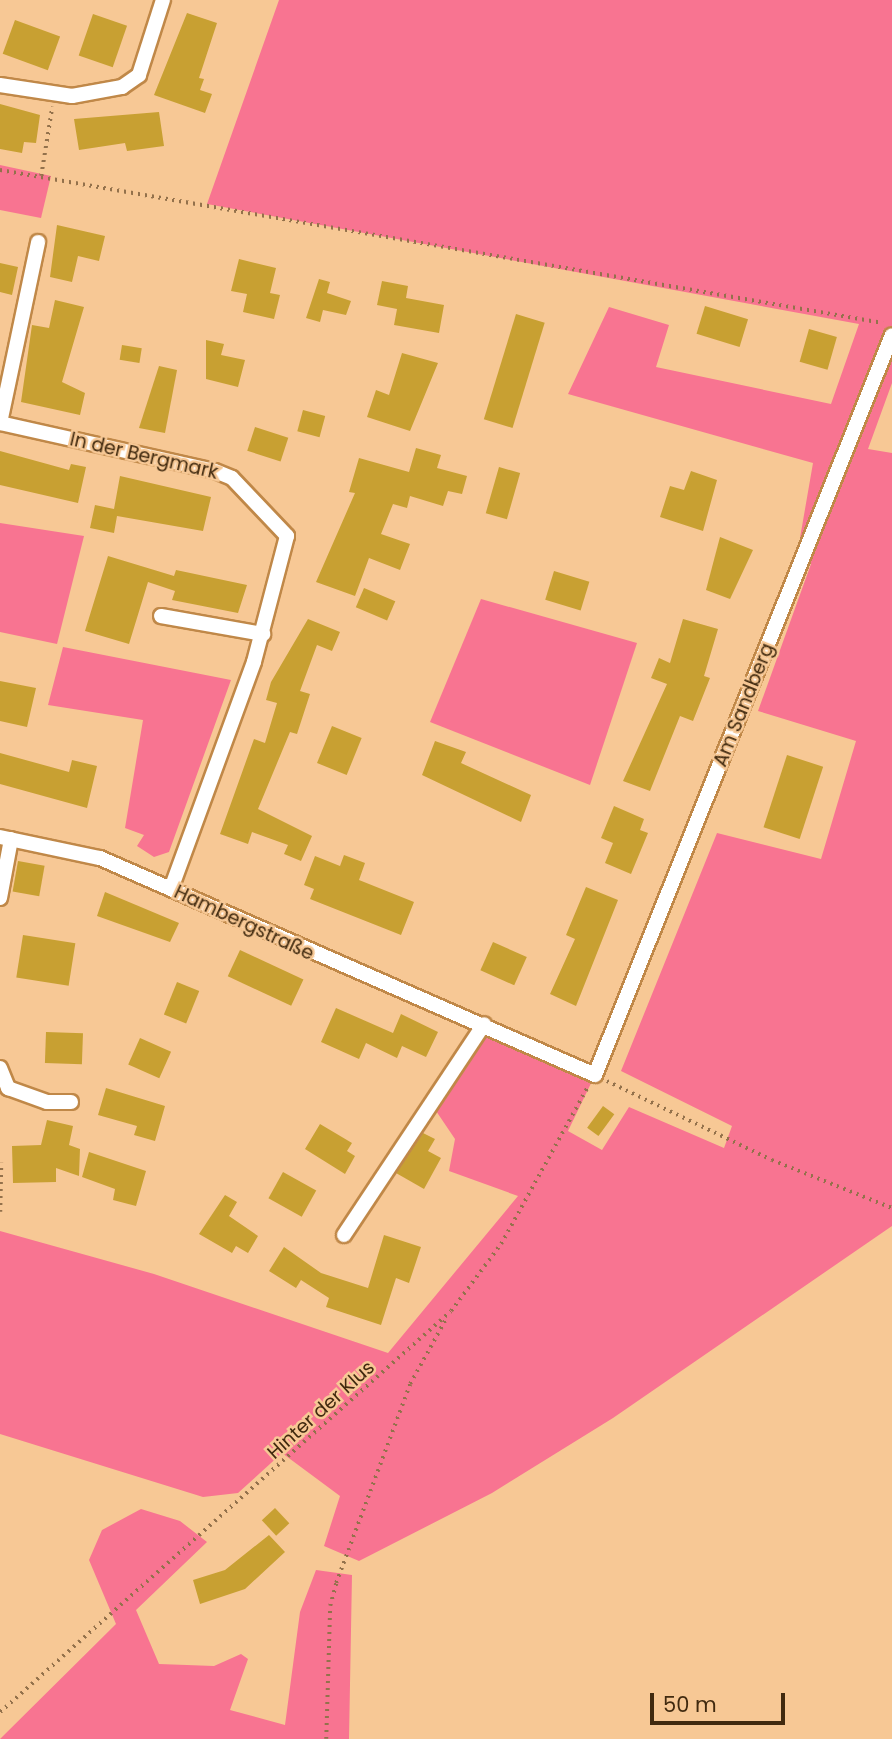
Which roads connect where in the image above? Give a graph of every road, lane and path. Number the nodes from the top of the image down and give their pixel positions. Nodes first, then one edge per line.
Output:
1 (163, 0) edge
2 (0, 85) edge
3 (54, 95) junction
4 (0, 170) edge
5 (41, 177) junction
6 (38, 242) dead end
7 (892, 324) edge
8 (892, 335) edge
9 (0, 423) edge
10 (161, 616) dead end
11 (263, 634) junction
12 (6, 838) edge
13 (171, 889) junction
14 (0, 898) edge
15 (484, 1024) junction
16 (0, 1068) edge
17 (595, 1075) junction
18 (71, 1102) dead end
19 (1, 1163) edge
20 (892, 1208) edge
21 (0, 1212) edge
22 (344, 1235) dead end
23 (451, 1311) junction
24 (0, 1712) edge
25 (326, 1739) edge

1 - 3 street
2 - 3 street
3 - 5 path
4 - 5 path
5 - 7 path
6 - 9 street, In der Bergmark
8 - 17 street, Am Sandberg
9 - 11 street, In der Bergmark
10 - 11 street
11 - 13 street, In der Bergmark
12 - 13 street, Hambergstraße
12 - 14 street
13 - 15 street, Hambergstraße
15 - 17 street, Hambergstraße
15 - 22 street
16 - 18 street
17 - 20 path
17 - 23 path, Hinter der Klus
19 - 21 path
23 - 24 path, Hinter der Klus
23 - 25 path

